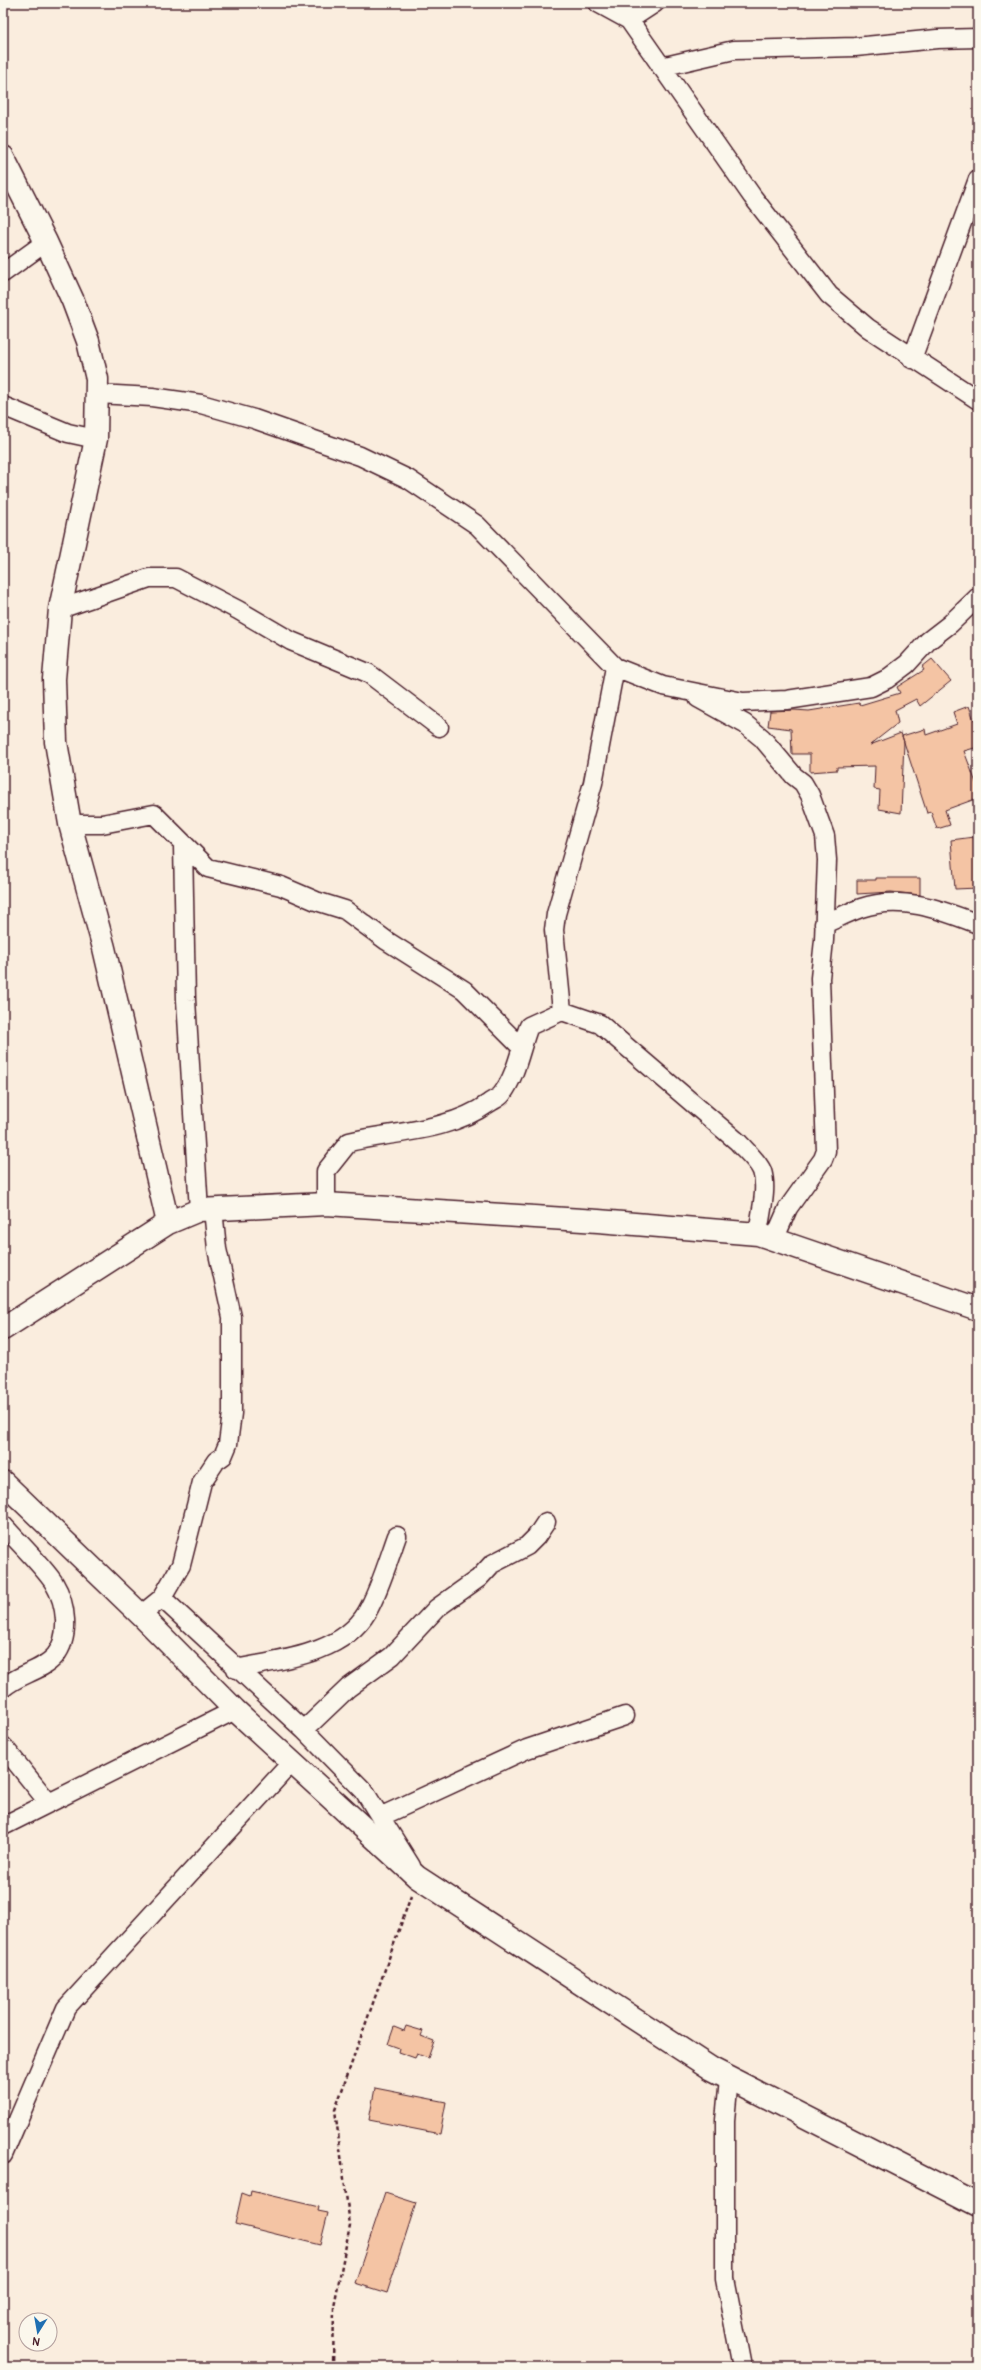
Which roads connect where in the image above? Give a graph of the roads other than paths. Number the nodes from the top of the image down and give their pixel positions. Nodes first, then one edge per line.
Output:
1 (598, 3) edge
2 (655, 3) edge
3 (629, 20) junction
4 (978, 38) edge
5 (661, 67) junction
6 (3, 157) edge
7 (978, 179) edge
8 (46, 242) junction
9 (3, 273) edge
10 (912, 359) junction
11 (98, 394) junction
12 (978, 400) edge
13 (3, 406) edge
14 (96, 439) junction
15 (978, 597) edge
16 (60, 608) junction
17 (615, 668) junction
18 (688, 690) junction
19 (439, 727) dead end
20 (70, 824) junction
21 (183, 845) junction
22 (824, 924) junction
23 (978, 924) edge
24 (562, 1011) junction
25 (521, 1047) junction
26 (326, 1204) junction
27 (206, 1209) junction
28 (168, 1223) junction
29 (766, 1237) junction
30 (978, 1309) edge
31 (3, 1329) edge
32 (3, 1482) edge
33 (546, 1522) dead end
34 (3, 1525) edge
35 (397, 1536) dead end
36 (162, 1598) junction
37 (142, 1615) junction
38 (236, 1668) junction
39 (3, 1688) edge
40 (235, 1710) junction
41 (625, 1716) dead end
42 (304, 1730) junction
43 (3, 1746) edge
44 (292, 1762) junction
45 (48, 1802) junction
46 (382, 1816) junction
47 (3, 1826) edge
48 (417, 1877) junction
49 (729, 2078) junction
50 (3, 2155) edge
51 (978, 2205) edge
52 (742, 2367) edge

1 - 3 street
2 - 3 street
3 - 5 street
4 - 5 street
5 - 10 street
6 - 8 street
7 - 10 street
8 - 9 street
8 - 11 street
10 - 12 street
11 - 14 street
11 - 17 street
13 - 14 street
14 - 16 street
15 - 18 street
16 - 19 street
16 - 20 street
17 - 18 street
17 - 24 street
18 - 22 street
20 - 21 street
20 - 28 street
21 - 25 street
21 - 27 street
22 - 23 street
22 - 29 street
24 - 25 street
24 - 29 street
25 - 26 street
26 - 27 street
26 - 29 street
27 - 28 street
27 - 36 street
28 - 31 street
29 - 30 street
32 - 37 street
33 - 42 street
34 - 39 street
35 - 38 street
36 - 37 street
36 - 38 street
37 - 40 street
38 - 42 street
40 - 44 street
40 - 45 street
41 - 46 street
42 - 46 street
43 - 45 street
44 - 48 street
44 - 50 street
45 - 47 street
46 - 48 street
48 - 49 street
49 - 51 street
49 - 52 street

